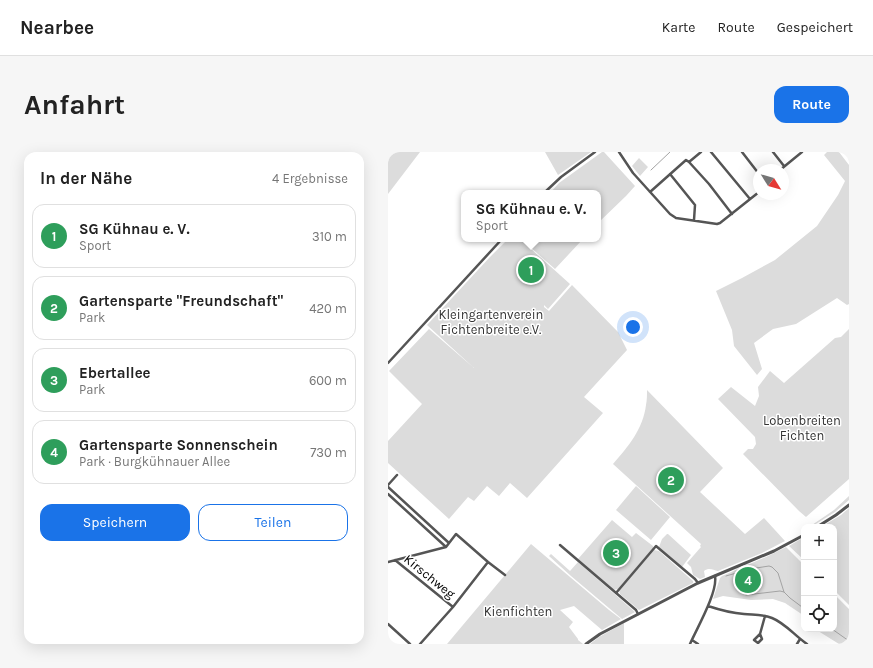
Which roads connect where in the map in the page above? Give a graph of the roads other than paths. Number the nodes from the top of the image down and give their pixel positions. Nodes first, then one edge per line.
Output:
1 (595, 152) edge
2 (619, 152) edge
3 (701, 152) edge
4 (711, 152) edge
5 (742, 152) edge
6 (773, 152) edge
7 (802, 152) edge
8 (689, 162) junction
9 (782, 164) edge
10 (787, 164) edge
11 (753, 166) edge
12 (670, 174) junction
13 (547, 190) edge
14 (650, 192) junction
15 (753, 197) edge
16 (750, 199) junction
17 (732, 214) junction
18 (694, 220) junction
19 (499, 242) edge
20 (388, 363) edge
21 (397, 475) dead end
22 (388, 486) edge
23 (388, 494) edge
24 (849, 505) edge
25 (822, 524) edge
26 (801, 537) edge
27 (449, 543) junction
28 (560, 545) dead end
29 (446, 547) junction
30 (394, 560) junction
31 (388, 562) edge
32 (488, 562) junction
33 (505, 575) dead end
34 (715, 576) junction
35 (698, 583) junction
36 (616, 593) junction
37 (708, 606) junction
38 (453, 607) junction
39 (638, 614) junction
40 (765, 616) junction
41 (388, 624) edge
42 (760, 634) dead end
43 (800, 639) junction
44 (692, 640) junction
45 (410, 644) edge
46 (420, 644) edge
47 (586, 644) edge
48 (690, 644) edge
49 (698, 644) edge
50 (797, 644) edge
51 (807, 644) edge

1 - 13 street
2 - 14 street
3 - 8 street
4 - 16 street
5 - 11 street
6 - 9 street
7 - 10 street
8 - 12 street
8 - 17 street
12 - 14 street
12 - 18 street
14 - 18 street
15 - 16 street
16 - 17 street
17 - 18 street
19 - 20 street
21 - 22 street
22 - 27 street
23 - 29 street
24 - 25 street
26 - 34 street
27 - 29 street
27 - 32 street
28 - 36 street
29 - 30 street
30 - 31 street
30 - 38 street, Kirschweg
32 - 33 street
32 - 38 street
34 - 35 street
34 - 37 street
35 - 36 street
35 - 39 street
36 - 39 street
37 - 40 street
37 - 44 street
38 - 46 street
39 - 47 street
40 - 42 street
40 - 43 street
41 - 45 street
43 - 50 street
43 - 51 street
44 - 48 street
44 - 49 street

